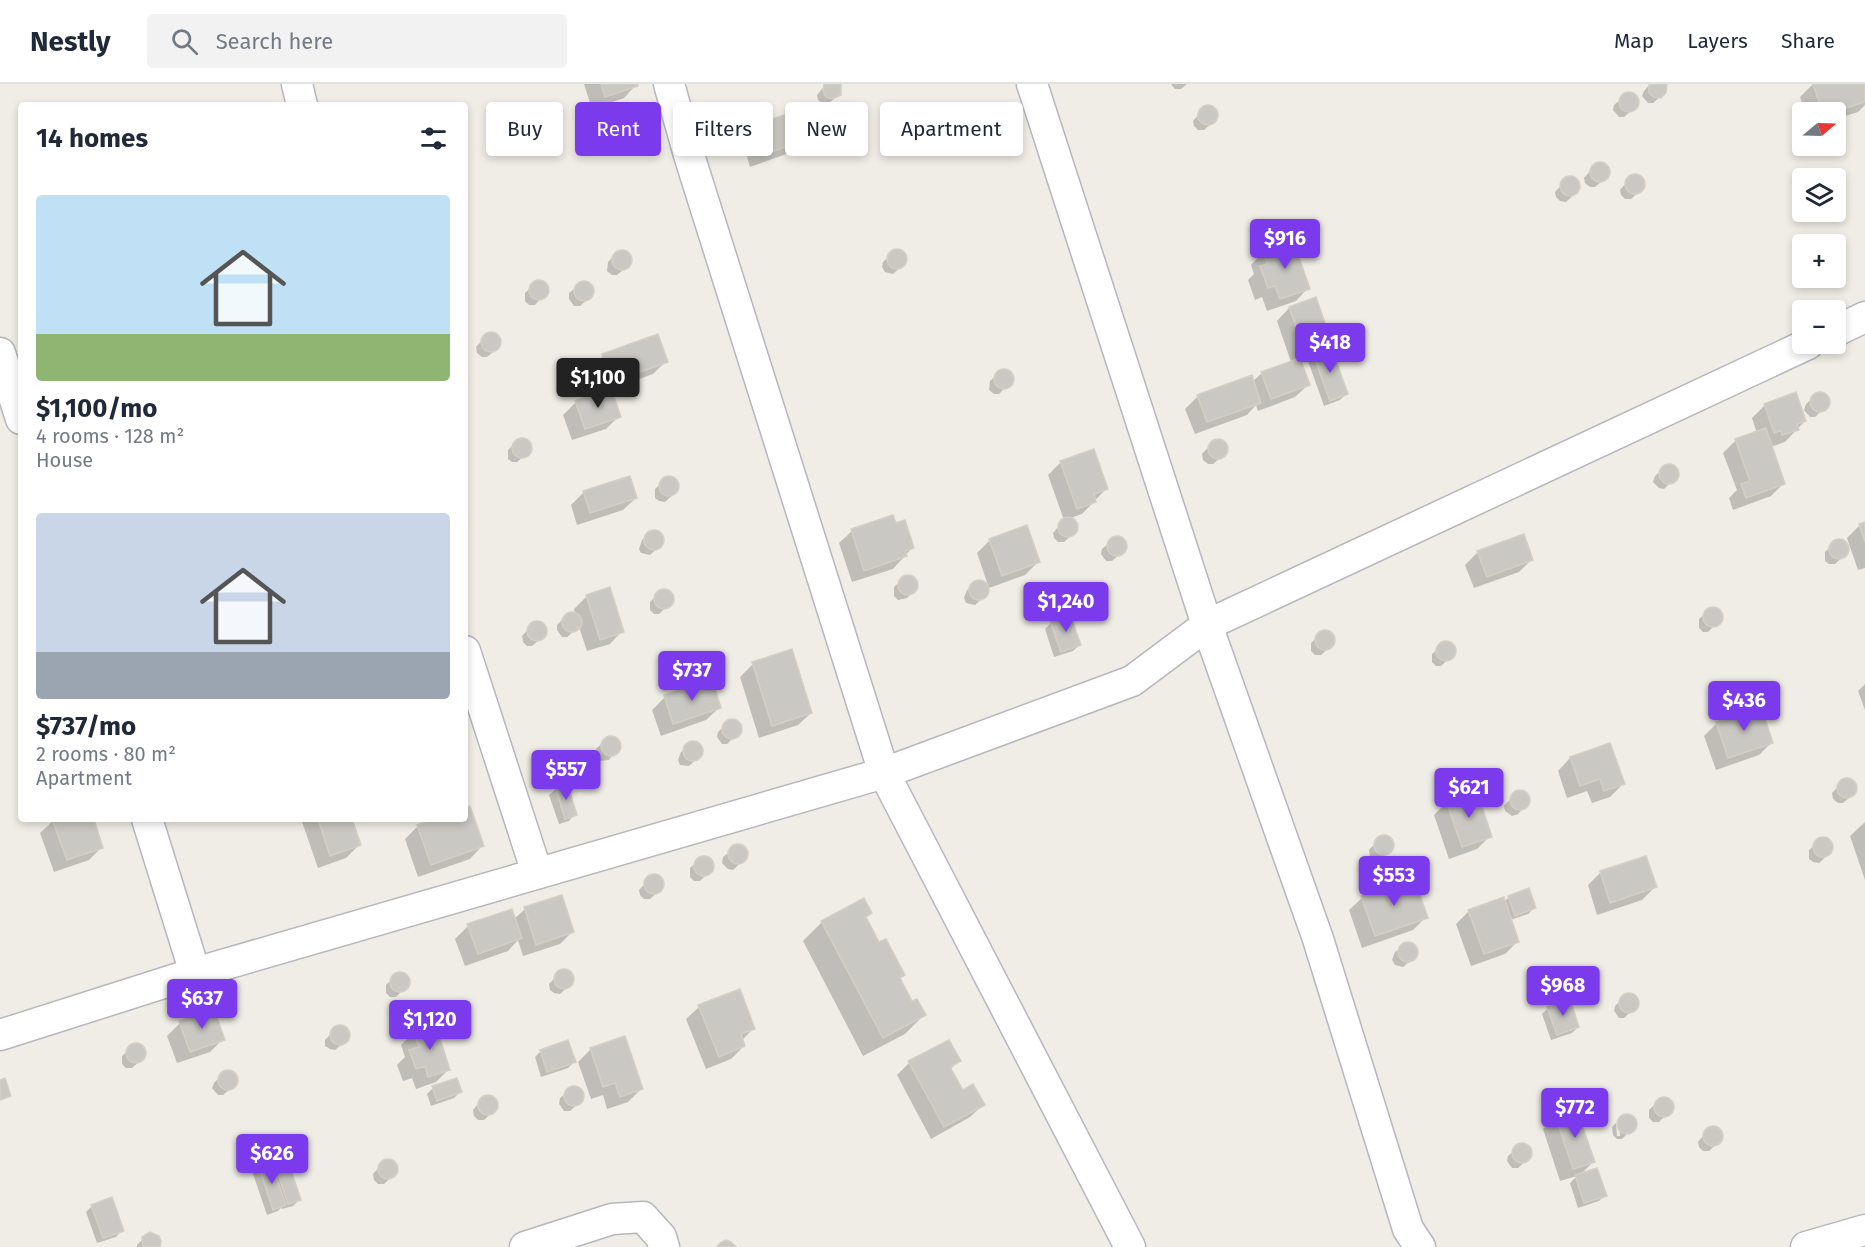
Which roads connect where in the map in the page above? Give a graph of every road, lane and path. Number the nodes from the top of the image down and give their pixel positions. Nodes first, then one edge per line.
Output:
1 (297, 84) edge
2 (669, 84) edge
3 (1032, 84) edge
4 (301, 102) edge
5 (1865, 317) edge
6 (1846, 326) edge
7 (1792, 351) edge
8 (0, 353) edge
9 (18, 410) edge
10 (1207, 625) junction
11 (468, 660) edge
12 (884, 773) junction
13 (148, 822) edge
14 (537, 873) junction
15 (195, 973) junction
16 (0, 1035) edge
17 (1865, 1230) edge
18 (525, 1247) edge
19 (664, 1247) edge
20 (1130, 1247) edge
21 (1420, 1247) edge
22 (1806, 1247) edge

1 - 4 street
2 - 12 street
3 - 10 street
5 - 6 street
7 - 10 street
8 - 9 street
10 - 12 street
10 - 21 street
11 - 14 street
12 - 14 street
12 - 20 street
13 - 15 street
14 - 15 street
15 - 16 street
17 - 22 street
18 - 19 street

